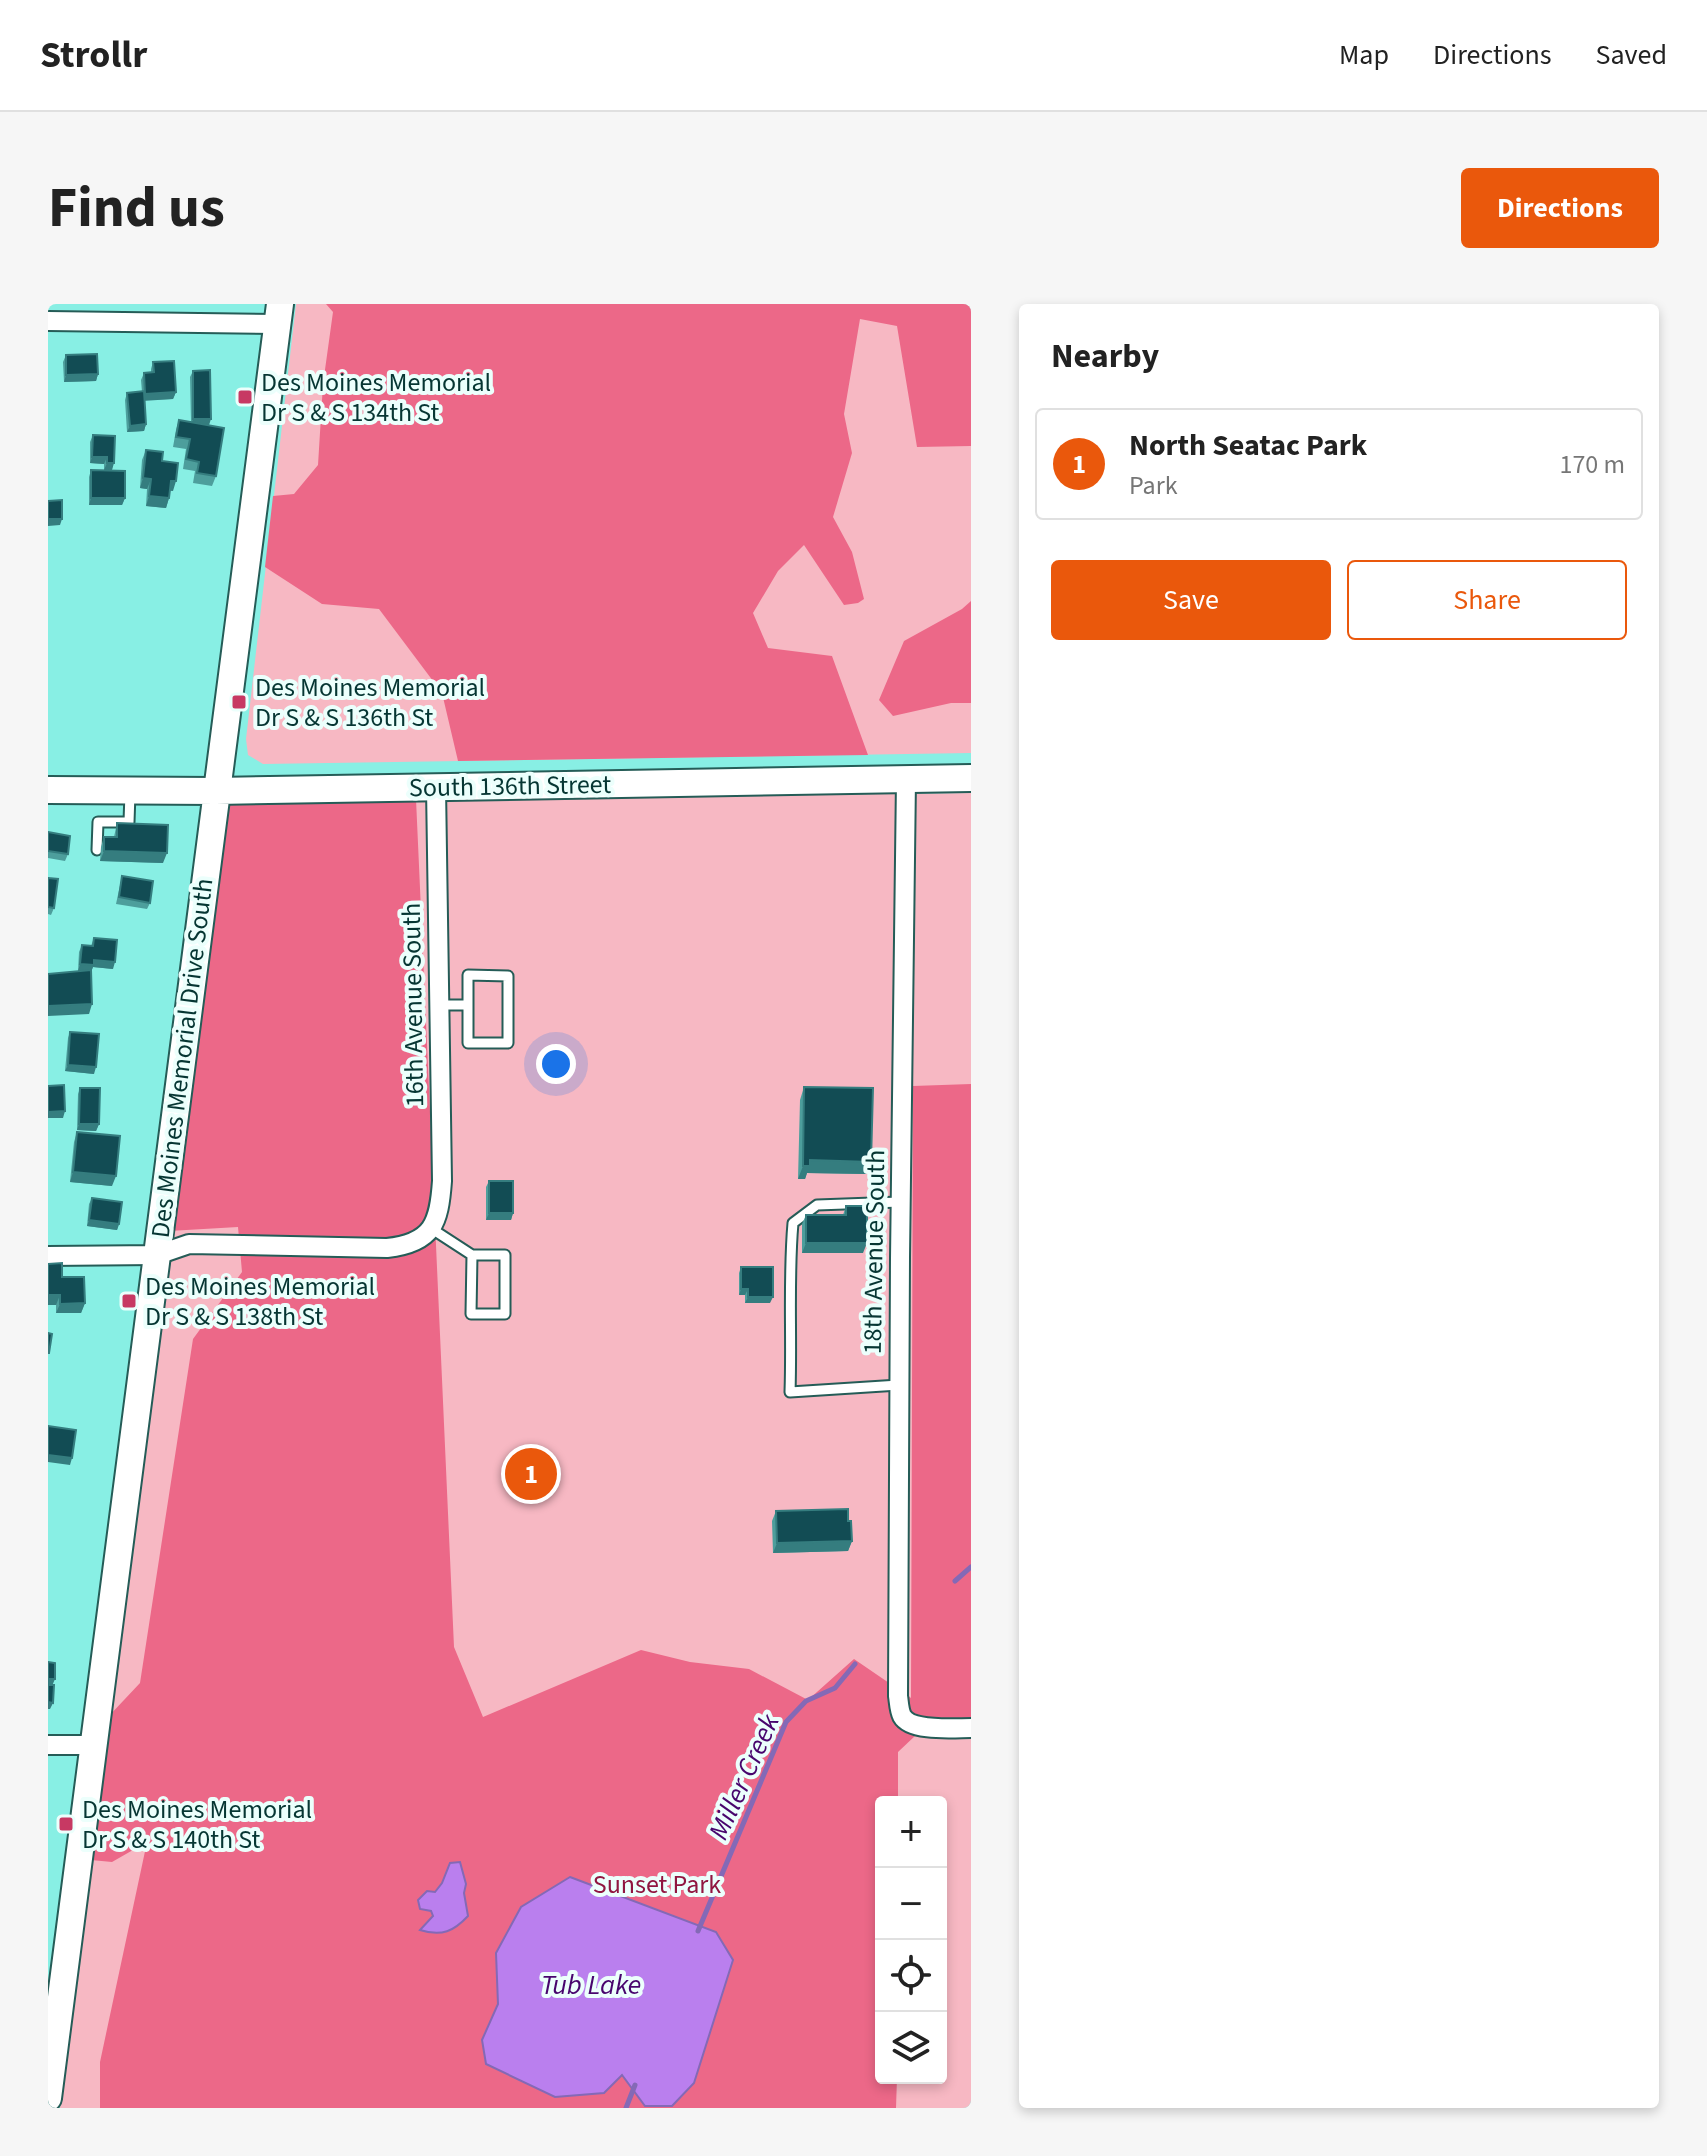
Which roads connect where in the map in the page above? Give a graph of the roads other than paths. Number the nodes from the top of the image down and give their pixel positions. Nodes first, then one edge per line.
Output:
1 (279, 314) edge
2 (48, 321) edge
3 (971, 778) edge
4 (906, 779) junction
5 (436, 787) junction
6 (48, 790) edge
7 (130, 790) junction
8 (216, 791) junction
9 (97, 850) dead end
10 (439, 1005) junction
11 (468, 1005) junction
12 (900, 1202) junction
13 (434, 1226) junction
14 (157, 1255) junction
15 (472, 1255) junction
16 (48, 1256) edge
17 (899, 1385) junction
18 (971, 1728) edge
19 (48, 1745) edge
20 (93, 1745) junction
21 (48, 2098) edge

1 - 2 street
1 - 8 main road, Des Moines Memorial Drive South
3 - 4 main road, South 136th Street
4 - 5 main road, South 136th Street
4 - 12 street, 18th Avenue South
5 - 8 main road, South 136th Street
5 - 10 street, 16th Avenue South
6 - 7 main road, South 136th Street
7 - 8 main road, South 136th Street
7 - 9 lane
8 - 14 main road, Des Moines Memorial Drive South
10 - 11 lane
10 - 13 street, 16th Avenue South
11 - 11 lane
12 - 17 street, 18th Avenue South
12 - 17 lane
13 - 14 street
13 - 15 lane
14 - 16 street
14 - 20 main road, Des Moines Memorial Drive South
15 - 15 lane
17 - 18 street, 18th Avenue South
19 - 20 street
20 - 21 main road, Des Moines Memorial Drive South

